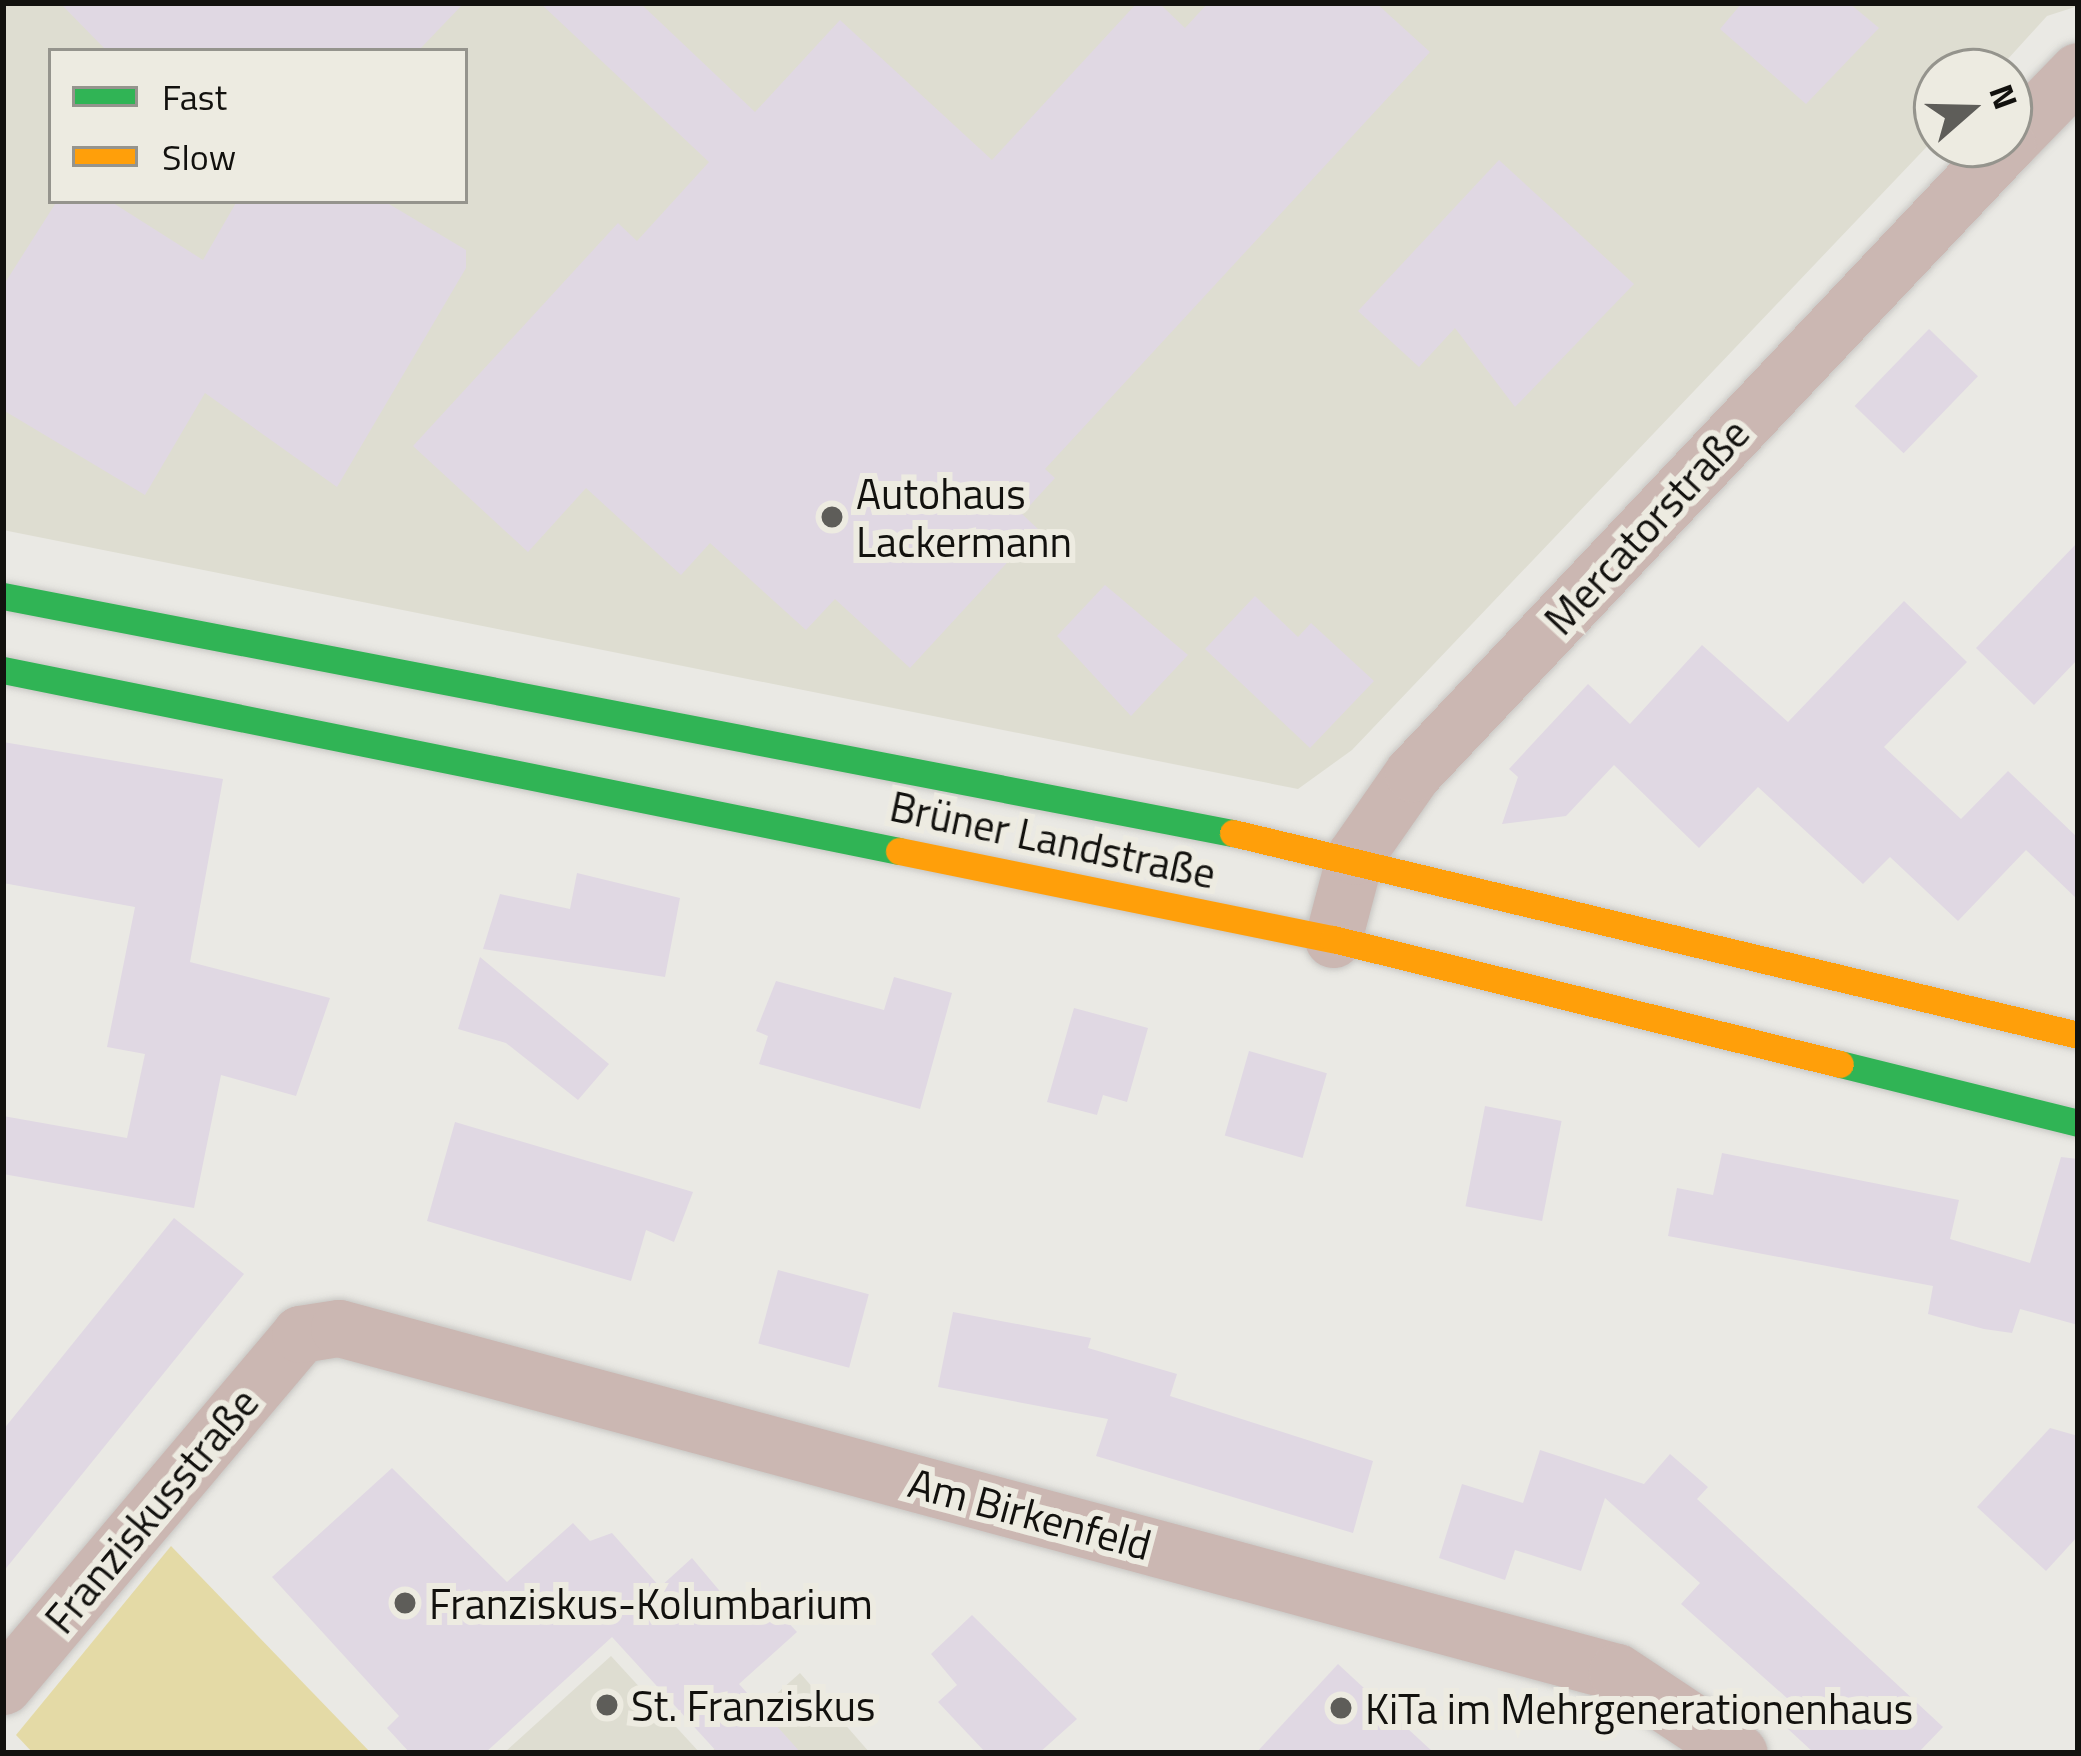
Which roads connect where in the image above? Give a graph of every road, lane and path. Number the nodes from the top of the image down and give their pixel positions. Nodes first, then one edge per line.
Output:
1 (2078, 71) edge
2 (2033, 117) edge
3 (1984, 168) edge
4 (3, 596) edge
5 (3, 670) edge
6 (1355, 856) junction
7 (1333, 939) junction
8 (2078, 1035) edge
9 (2078, 1123) edge
10 (300, 1334) joint
11 (3, 1686) edge
12 (1739, 1753) edge

1 - 2 street, Mercatorstraße
3 - 6 street, Mercatorstraße
4 - 6 main road, Brüner Landstraße
5 - 7 main road, Brüner Landstraße
6 - 7 street, Mercatorstraße
6 - 8 main road, Brüner Landstraße
7 - 9 main road, Brüner Landstraße
10 - 11 street, Franziskusstraße
10 - 12 street, Am Birkenfeld

